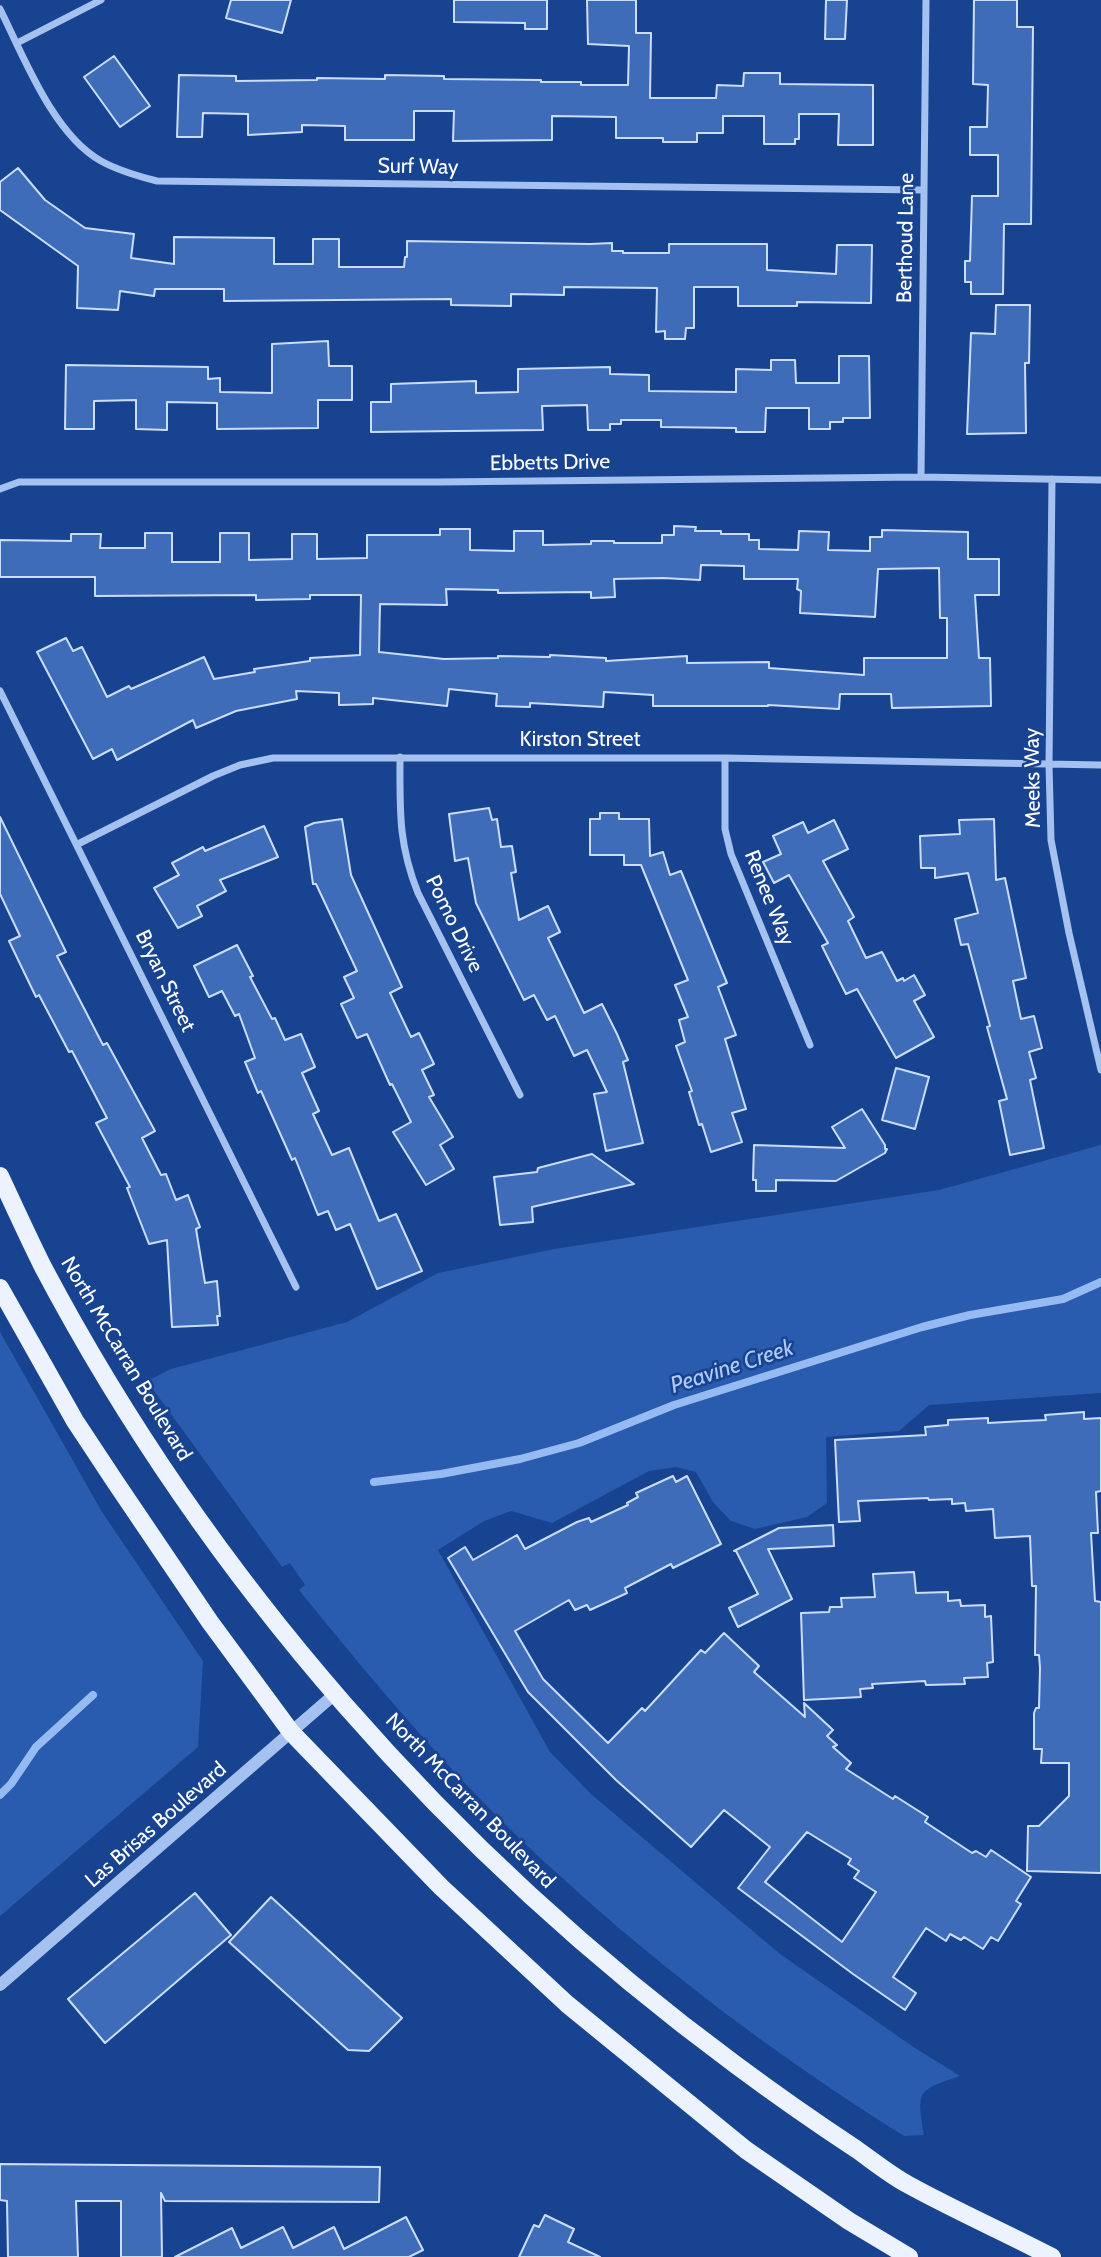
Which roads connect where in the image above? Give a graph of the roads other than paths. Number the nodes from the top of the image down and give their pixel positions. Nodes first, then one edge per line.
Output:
1 (101, 0) edge
2 (926, 0) edge
3 (0, 9) edge
4 (17, 43) junction
5 (924, 190) junction
6 (921, 477) junction
7 (1052, 479) junction
8 (1101, 480) edge
9 (0, 489) edge
10 (0, 691) edge
11 (400, 757) junction
12 (725, 758) junction
13 (1049, 765) junction
14 (1101, 765) edge
15 (78, 844) junction
16 (810, 1045) dead end
17 (1101, 1070) edge
18 (520, 1095) dead end
19 (0, 1176) edge
20 (296, 1287) dead end
21 (0, 1288) edge
22 (336, 1693) junction
23 (291, 1732) junction
24 (0, 1985) edge
25 (909, 2257) edge
26 (1052, 2257) edge

1 - 4 street
2 - 5 street, Berthoud Lane
3 - 4 street, Surf Way
4 - 5 street, Surf Way
5 - 6 street, Berthoud Lane
6 - 7 street, Ebbetts Drive
6 - 9 street, Ebbetts Drive
7 - 8 street, Ebbetts Drive
7 - 13 street, Meeks Way
10 - 15 street, Bryan Street
11 - 12 street, Kirston Street
11 - 15 street, Kirston Street
11 - 18 street, Pomo Drive
12 - 13 street, Kirston Street
12 - 16 street, Renee Way
13 - 14 street, Kirston Street
13 - 17 street, Meeks Way
15 - 20 street, Bryan Street
19 - 22 main road, North McCarran Boulevard
21 - 23 main road
22 - 23 street, Las Brisas Boulevard
22 - 26 main road, North McCarran Boulevard
23 - 24 street, Las Brisas Boulevard
23 - 25 main road

